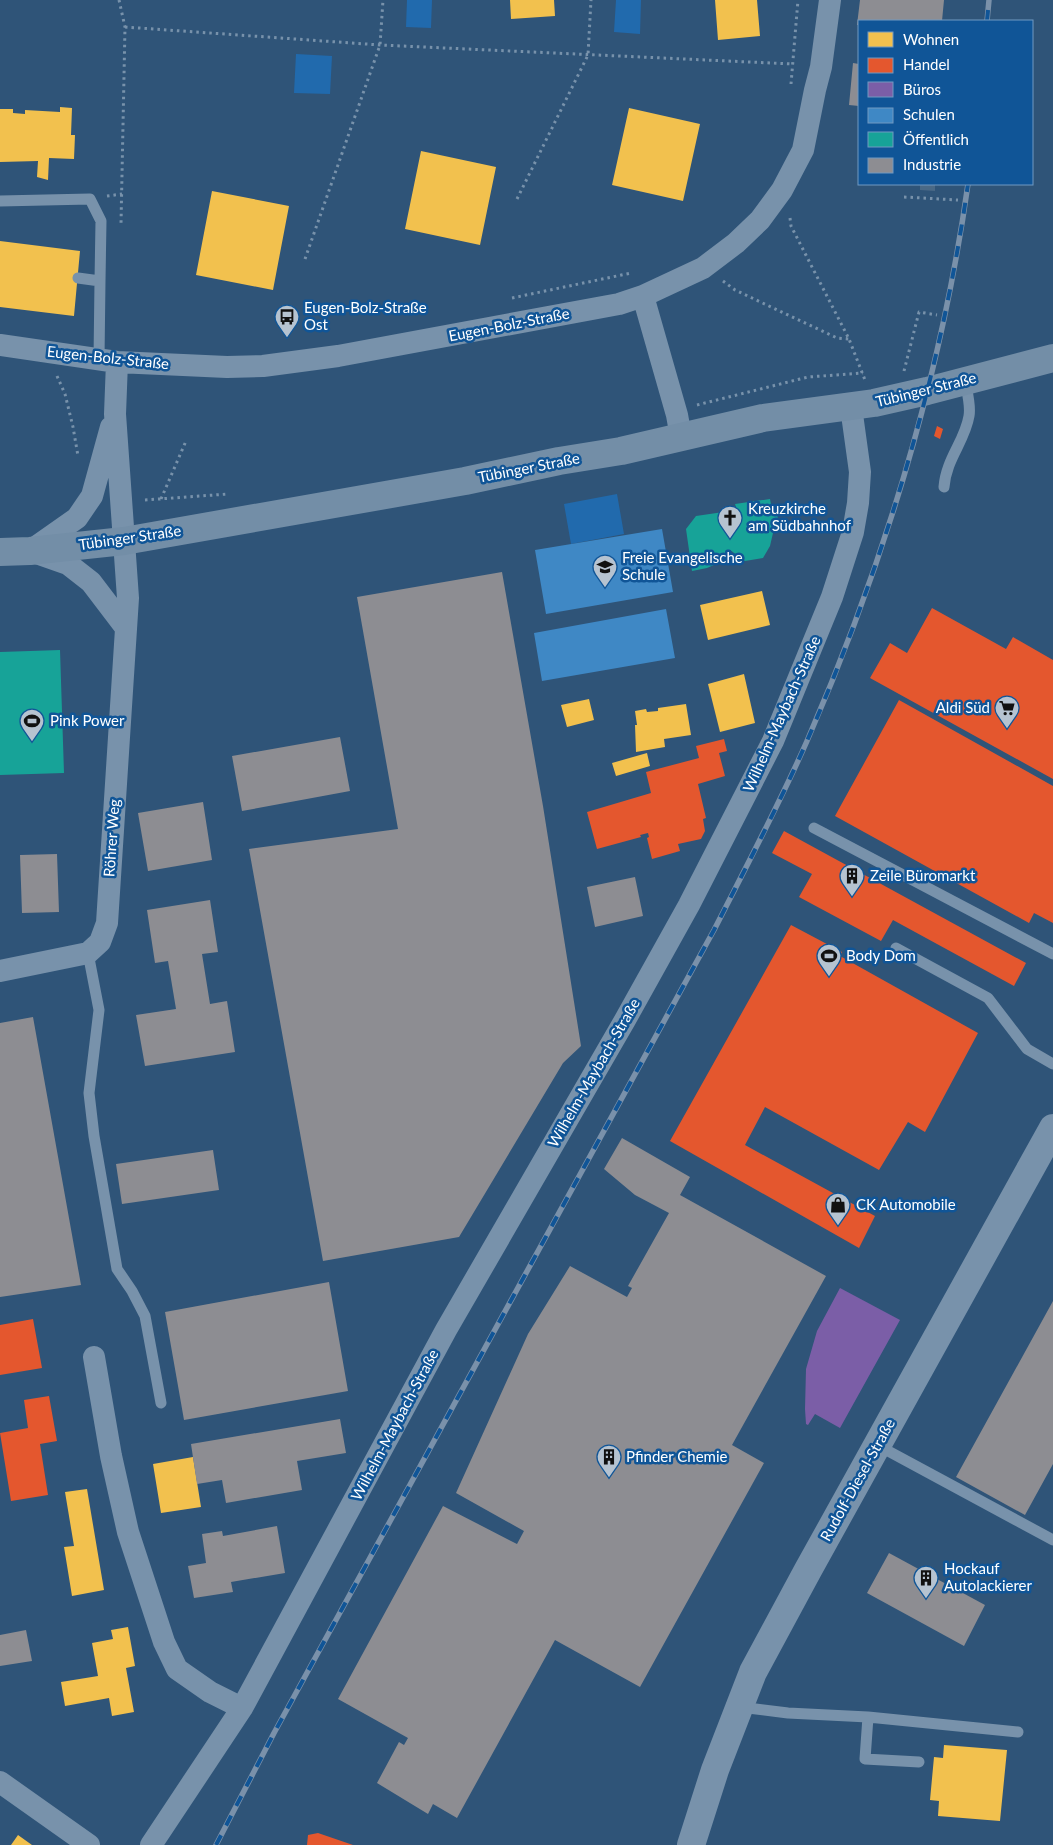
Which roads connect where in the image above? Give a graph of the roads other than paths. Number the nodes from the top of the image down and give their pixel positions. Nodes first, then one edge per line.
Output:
1 (830, 0) edge
2 (0, 201) edge
3 (78, 278) dead end
4 (100, 281) junction
5 (643, 296) junction
6 (0, 345) edge
7 (1053, 358) edge
8 (108, 360) junction
9 (965, 381) junction
10 (851, 407) junction
11 (115, 414) junction
12 (679, 426) junction
13 (944, 488) dead end
14 (124, 541) junction
15 (30, 551) junction
16 (0, 552) edge
17 (126, 628) junction
18 (814, 828) dead end
19 (896, 948) dead end
20 (88, 953) junction
21 (1053, 954) edge
22 (0, 971) edge
23 (1053, 1064) edge
24 (1053, 1128) edge
25 (94, 1357) dead end
26 (161, 1403) dead end
27 (877, 1446) junction
28 (1053, 1540) edge
29 (740, 1707) junction
30 (242, 1708) junction
31 (868, 1717) junction
32 (1018, 1732) dead end
33 (919, 1762) dead end
34 (0, 1782) edge
35 (89, 1845) edge
36 (152, 1845) edge
37 (691, 1845) edge

1 - 5 street, Eugen-Bolz-Straße
2 - 4 lane
3 - 4 lane
4 - 8 lane
5 - 8 street, Eugen-Bolz-Straße
5 - 12 street
6 - 8 street, Eugen-Bolz-Straße
7 - 9 main road, Tübinger Straße
8 - 11 street
9 - 10 main road, Tübinger Straße
9 - 13 lane
10 - 12 main road, Tübinger Straße
10 - 30 street, Wilhelm-Maybach-Straße
11 - 14 street, Röhrer Weg
11 - 15 street
12 - 14 main road, Tübinger Straße
14 - 15 main road, Tübinger Straße
14 - 17 street, Röhrer Weg
15 - 16 main road, Tübinger Straße
15 - 17 street
17 - 20 street, Röhrer Weg
18 - 21 lane
19 - 23 lane
20 - 22 street
20 - 26 lane
24 - 27 street, Rudolf-Diesel-Straße
25 - 30 street
27 - 28 lane
27 - 29 street, Rudolf-Diesel-Straße
29 - 31 lane
29 - 37 street, Rudolf-Diesel-Straße
30 - 36 street, Wilhelm-Maybach-Straße
31 - 32 lane
31 - 33 lane
34 - 35 street

